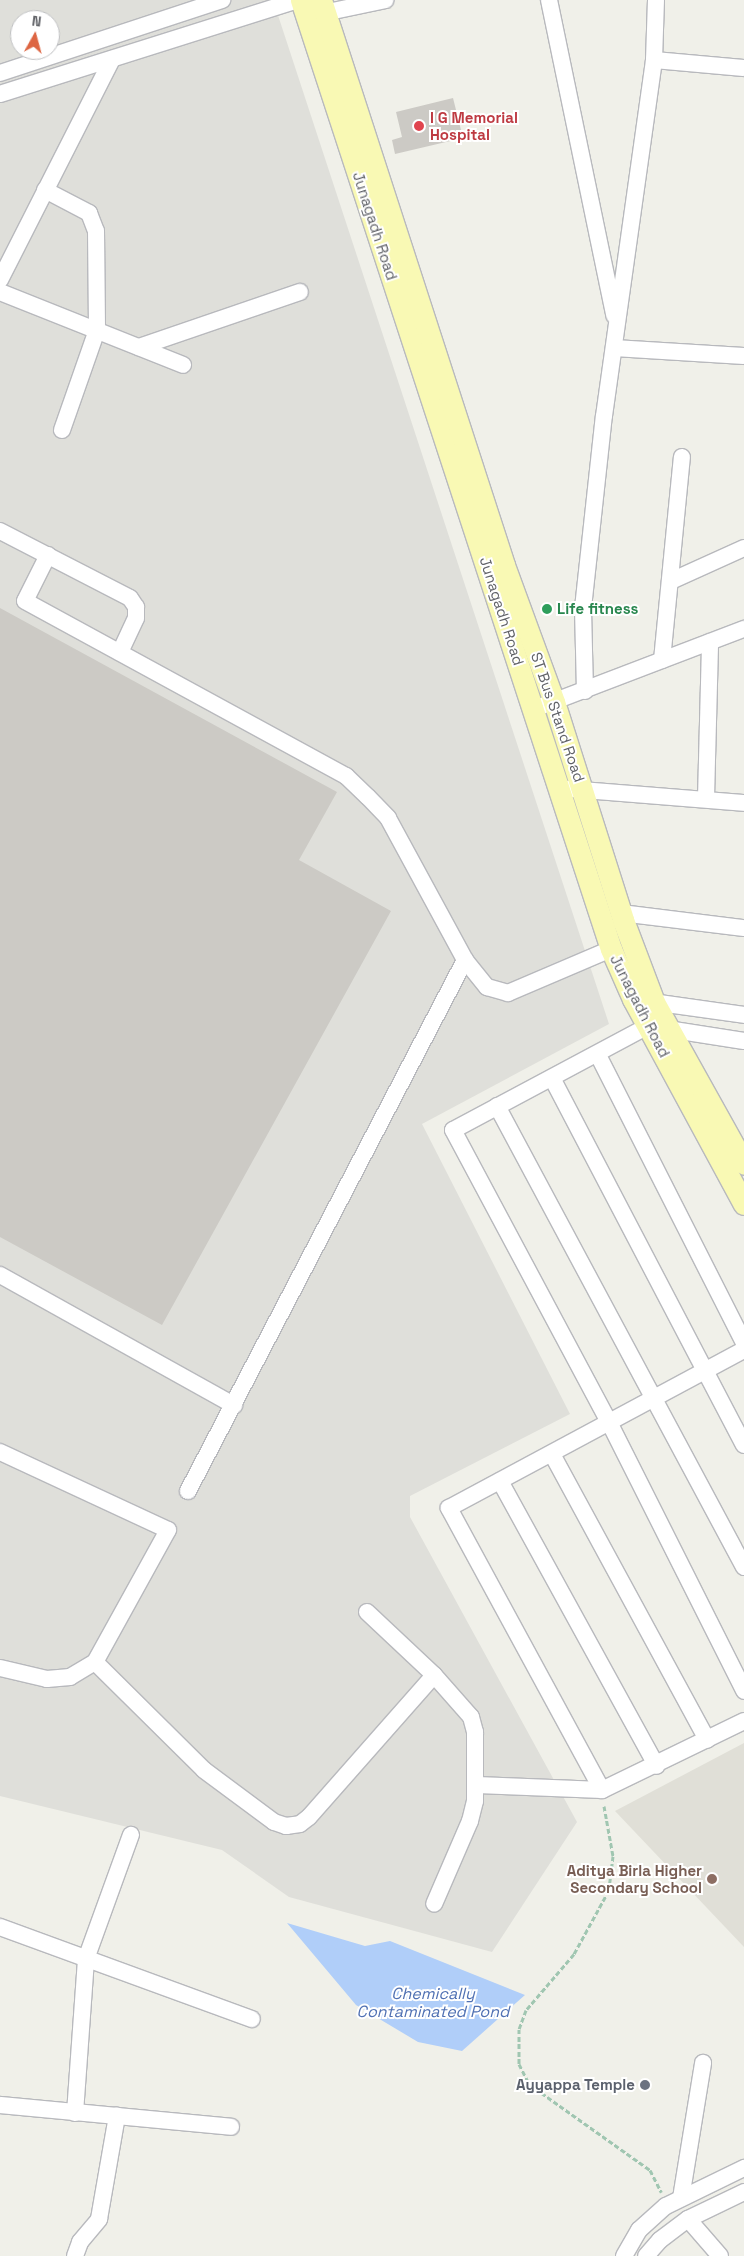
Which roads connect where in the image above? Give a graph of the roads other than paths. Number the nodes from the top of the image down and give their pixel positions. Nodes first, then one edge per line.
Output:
1 (222, 0) edge
2 (385, 0) edge
3 (549, 0) edge
4 (656, 0) edge
5 (310, 6) edge
6 (112, 59) junction
7 (654, 60) junction
8 (743, 70) edge
9 (0, 73) edge
10 (0, 93) edge
11 (45, 190) junction
12 (0, 280) edge
13 (0, 292) edge
14 (300, 292) dead end
15 (617, 327) junction
16 (97, 330) junction
17 (139, 347) junction
18 (614, 348) junction
19 (744, 356) edge
20 (183, 365) dead end
21 (62, 430) dead end
22 (682, 457) dead end
23 (0, 531) edge
24 (744, 548) edge
25 (48, 555) junction
26 (671, 581) junction
27 (744, 629) edge
28 (710, 642) junction
29 (120, 652) junction
30 (662, 660) junction
31 (585, 691) junction
32 (554, 702) junction
33 (534, 709) junction
34 (558, 788) junction
35 (583, 790) junction
36 (706, 798) junction
37 (744, 803) edge
38 (621, 913) junction
39 (744, 928) edge
40 (611, 949) junction
41 (465, 960) junction
42 (633, 999) junction
43 (654, 1002) junction
44 (744, 1015) edge
45 (659, 1028) junction
46 (744, 1041) edge
47 (598, 1055) junction
48 (552, 1078) junction
49 (497, 1106) junction
50 (744, 1164) edge
51 (744, 1204) edge
52 (0, 1275) edge
53 (744, 1343) edge
54 (744, 1350) edge
55 (705, 1371) junction
56 (654, 1398) junction
57 (234, 1405) junction
58 (608, 1422) junction
59 (744, 1445) edge
60 (0, 1452) edge
61 (552, 1454) junction
62 (500, 1481) junction
63 (188, 1491) dead end
64 (744, 1567) edge
65 (367, 1612) dead end
66 (95, 1662) junction
67 (0, 1668) edge
68 (434, 1674) junction
69 (744, 1691) edge
70 (744, 1721) edge
71 (707, 1740) junction
72 (657, 1766) junction
73 (477, 1785) junction
74 (602, 1790) junction
75 (131, 1835) dead end
76 (434, 1904) dead end
77 (0, 1928) edge
78 (86, 1959) junction
79 (252, 2019) dead end
80 (703, 2063) dead end
81 (0, 2105) edge
82 (76, 2112) junction
83 (116, 2116) junction
84 (231, 2127) dead end
85 (744, 2168) edge
86 (744, 2192) edge
87 (681, 2198) junction
88 (688, 2219) junction
89 (75, 2256) edge
90 (624, 2256) edge
91 (646, 2256) edge
92 (720, 2256) edge

1 - 9 street
2 - 5 street
3 - 15 street
4 - 7 street
5 - 6 street
5 - 32 main road, ST Bus Stand Road
5 - 33 main road, Junagadh Road
6 - 10 street
6 - 11 street
7 - 8 street
7 - 15 street
11 - 12 street
11 - 16 street
13 - 16 street
14 - 17 street
15 - 18 street
16 - 17 street
16 - 21 street
17 - 20 street
18 - 19 street
18 - 31 street
22 - 26 street
23 - 25 street
24 - 26 street
25 - 29 street
25 - 29 street
26 - 30 street
27 - 28 street
28 - 30 street
28 - 36 street
29 - 41 street
30 - 31 street
31 - 32 street
32 - 33 street
32 - 35 main road, ST Bus Stand Road
33 - 34 main road, Junagadh Road
34 - 35 street
34 - 40 main road, Junagadh Road
35 - 36 street
35 - 38 main road, ST Bus Stand Road
36 - 37 street
38 - 39 street
38 - 43 main road, ST Bus Stand Road
40 - 41 street
40 - 42 main road, Junagadh Road
41 - 57 street
42 - 43 street
42 - 45 main road, Junagadh Road
43 - 44 street
43 - 45 main road, ST Bus Stand Road
45 - 46 street
45 - 47 street
45 - 50 main road, ST Bus Stand Road
45 - 51 main road, Junagadh Road
47 - 48 street
47 - 53 street
48 - 49 street
48 - 55 street
49 - 56 street
49 - 58 street
52 - 57 street
54 - 55 street
55 - 56 street
55 - 59 street
56 - 58 street
56 - 64 street
57 - 63 street
58 - 61 street
58 - 69 street
60 - 66 street
61 - 62 street
61 - 71 street
62 - 72 street
62 - 74 street
65 - 68 street
66 - 67 street
66 - 68 street
68 - 73 street
70 - 71 street
71 - 72 street
72 - 74 street
73 - 74 street
73 - 76 street
75 - 78 street
77 - 78 street
78 - 79 street
78 - 82 street
80 - 87 street
81 - 82 street
82 - 83 street
83 - 84 street
83 - 89 street
85 - 87 street
86 - 88 street
87 - 90 street
88 - 91 street
88 - 92 street

